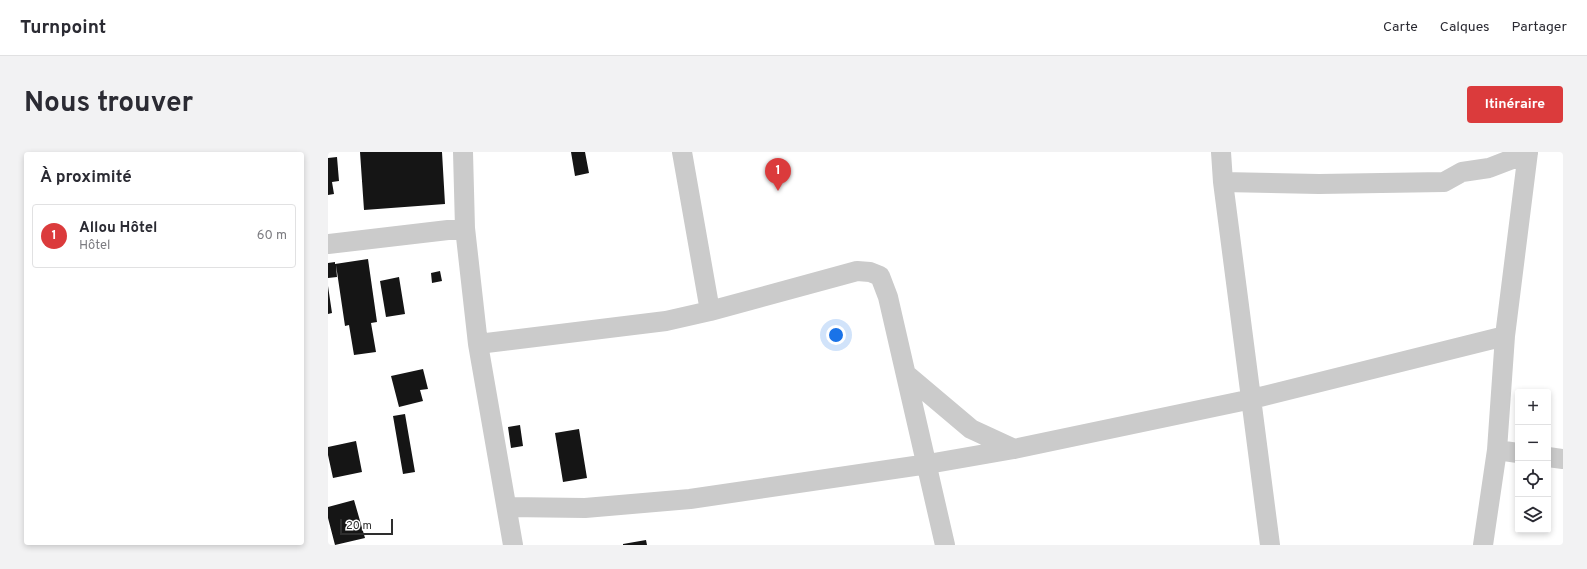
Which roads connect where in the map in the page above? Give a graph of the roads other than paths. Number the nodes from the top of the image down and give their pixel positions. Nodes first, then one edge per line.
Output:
1 (463, 152) edge
2 (682, 152) edge
3 (1221, 152) edge
4 (1528, 152) edge
5 (1223, 182) junction
6 (465, 228) junction
7 (328, 244) edge
8 (710, 311) junction
9 (1505, 336) junction
10 (478, 344) junction
11 (906, 375) junction
12 (1252, 399) junction
13 (1014, 449) junction
14 (1497, 450) junction
15 (1515, 453) edge
16 (1551, 457) edge
17 (1563, 459) edge
18 (928, 464) junction
19 (507, 507) junction
20 (514, 545) edge
21 (945, 545) edge
22 (1270, 545) edge
23 (1483, 545) edge

1 - 6 street
2 - 8 street
3 - 5 street
4 - 5 street
4 - 9 street
5 - 12 street
6 - 7 street
6 - 10 street
8 - 10 street
8 - 11 street
9 - 12 street
9 - 14 street
10 - 19 street
11 - 13 street
11 - 18 street
12 - 13 street
12 - 22 street
13 - 18 street
14 - 15 street
14 - 23 street
16 - 17 street
18 - 19 street
18 - 21 street
19 - 20 street

